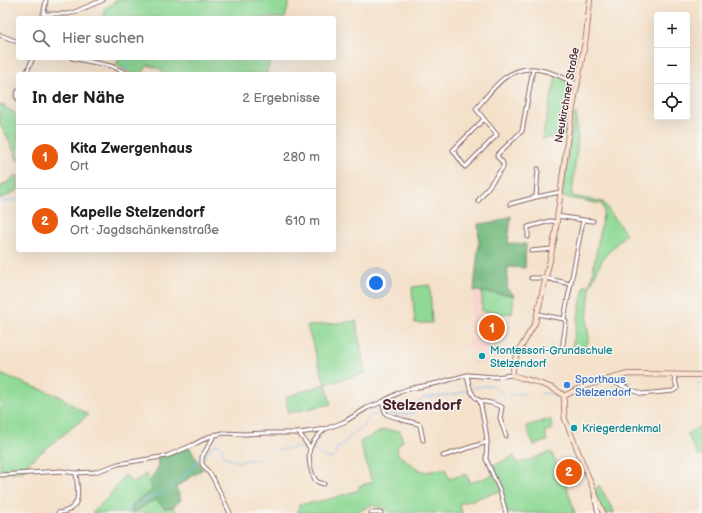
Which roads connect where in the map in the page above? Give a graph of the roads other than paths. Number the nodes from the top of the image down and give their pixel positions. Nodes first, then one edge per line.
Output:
1 (46, 0) edge
2 (103, 0) edge
3 (590, 0) edge
4 (43, 16) edge
5 (0, 35) edge
6 (16, 41) edge
7 (32, 60) edge
8 (82, 60) edge
9 (533, 69) junction
10 (27, 72) edge
11 (126, 72) edge
12 (578, 85) junction
13 (484, 119) junction
14 (538, 169) dead end
15 (560, 192) junction
16 (536, 197) junction
17 (478, 201) dead end
18 (510, 204) dead end
19 (557, 216) junction
20 (583, 220) junction
21 (593, 221) dead end
22 (528, 222) dead end
23 (557, 222) junction
24 (528, 227) junction
25 (528, 237) dead end
26 (552, 249) junction
27 (531, 251) dead end
28 (531, 278) dead end
29 (546, 278) junction
30 (570, 284) junction
31 (537, 314) junction
32 (564, 319) junction
33 (562, 350) dead end
34 (467, 375) junction
35 (512, 375) junction
36 (674, 375) junction
37 (702, 375) edge
38 (606, 380) junction
39 (564, 396) junction
40 (480, 401) junction
41 (382, 402) junction
42 (325, 429) junction
43 (215, 434) junction
44 (299, 434) junction
45 (506, 436) dead end
46 (423, 440) dead end
47 (487, 442) junction
48 (310, 448) junction
49 (443, 456) dead end
50 (76, 473) junction
51 (0, 475) edge
52 (324, 484) dead end
53 (594, 491) junction
54 (58, 513) edge
55 (230, 513) edge
56 (371, 513) edge
57 (381, 513) edge
58 (506, 513) edge
59 (598, 513) edge
60 (603, 513) edge

1 - 4 street
2 - 4 street
3 - 12 main road, Neukirchner Straße
5 - 6 street
7 - 10 street
8 - 11 street
9 - 12 street
9 - 13 street
9 - 17 street
12 - 15 main road, Neukirchner Straße
13 - 13 street
14 - 16 street
15 - 16 street
15 - 19 main road, Neukirchner Straße
16 - 18 street
19 - 20 street
19 - 23 main road, Neukirchner Straße
20 - 21 street
20 - 30 street
22 - 24 street
23 - 24 street
23 - 26 main road, Neukirchner Straße
24 - 25 street
26 - 27 street
26 - 29 main road, Neukirchner Straße
28 - 29 street
29 - 30 street
29 - 31 main road, Neukirchner Straße
30 - 32 street
31 - 32 street
31 - 35 main road, Neukirchner Straße
32 - 33 street
34 - 35 street
34 - 40 street
34 - 41 street
35 - 39 main road
36 - 37 main road
36 - 38 main road
36 - 38 street
38 - 39 main road
39 - 53 main road
40 - 45 street
40 - 47 street
41 - 42 street
41 - 46 street
42 - 44 street
42 - 48 street
43 - 44 street
43 - 50 street
43 - 55 street
44 - 48 street
47 - 49 street
47 - 58 street
48 - 52 street
50 - 51 street
50 - 54 street
53 - 59 street
53 - 60 main road
56 - 57 street

